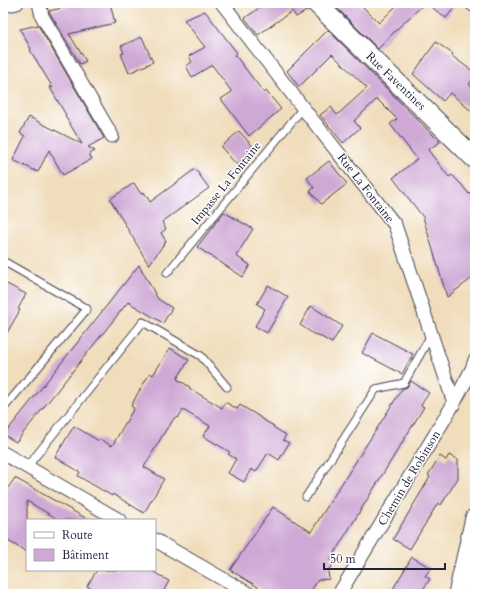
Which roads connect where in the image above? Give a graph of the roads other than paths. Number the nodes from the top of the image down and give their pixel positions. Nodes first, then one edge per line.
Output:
1 (16, 3) edge
2 (39, 3) edge
3 (222, 3) edge
4 (316, 3) edge
5 (471, 3) edge
6 (3, 6) edge
7 (475, 6) edge
8 (303, 108) junction
9 (112, 136) dead end
10 (475, 159) edge
11 (3, 261) edge
12 (167, 273) dead end
13 (431, 335) junction
14 (475, 360) edge
15 (227, 387) dead end
16 (454, 403) junction
17 (3, 409) edge
18 (3, 453) edge
19 (27, 467) junction
20 (306, 497) dead end
21 (475, 518) edge
22 (117, 519) edge
23 (156, 541) edge
24 (249, 594) edge
25 (339, 594) edge
26 (458, 594) edge

1 - 6 street
2 - 9 street
3 - 8 street, Rue La Fontaine
4 - 10 main road, Rue Faventines
5 - 7 street
8 - 12 lane, Impasse La Fontaine
8 - 13 street, Rue La Fontaine
11 - 17 lane
13 - 16 street, Rue La Fontaine
13 - 20 lane
14 - 16 street, Chemin de Robinson
15 - 19 lane
16 - 25 street, Chemin de Robinson
18 - 19 street
19 - 22 street
21 - 26 main road
23 - 24 street

